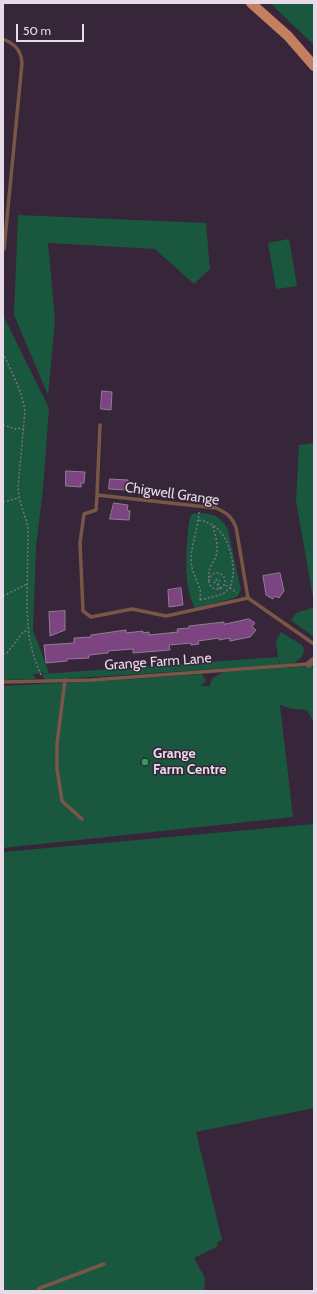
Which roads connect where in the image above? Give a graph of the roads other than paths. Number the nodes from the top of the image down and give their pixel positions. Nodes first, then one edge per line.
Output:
1 (251, 3) edge
2 (3, 39) edge
3 (314, 66) edge
4 (3, 194) edge
5 (9, 194) junction
6 (4, 249) edge
7 (100, 425) dead end
8 (97, 495) junction
9 (248, 598) junction
10 (314, 644) edge
11 (312, 662) edge
12 (65, 680) junction
13 (3, 682) edge
14 (82, 819) dead end
15 (104, 1264) dead end
16 (37, 1291) edge

1 - 3 main road
2 - 5 lane
4 - 5 lane
5 - 6 lane
7 - 8 lane
8 - 9 lane, Chigwell Grange
8 - 9 lane
9 - 10 lane
11 - 12 lane, Grange Farm Lane
12 - 13 lane, Grange Farm Lane
12 - 14 lane
15 - 16 lane

